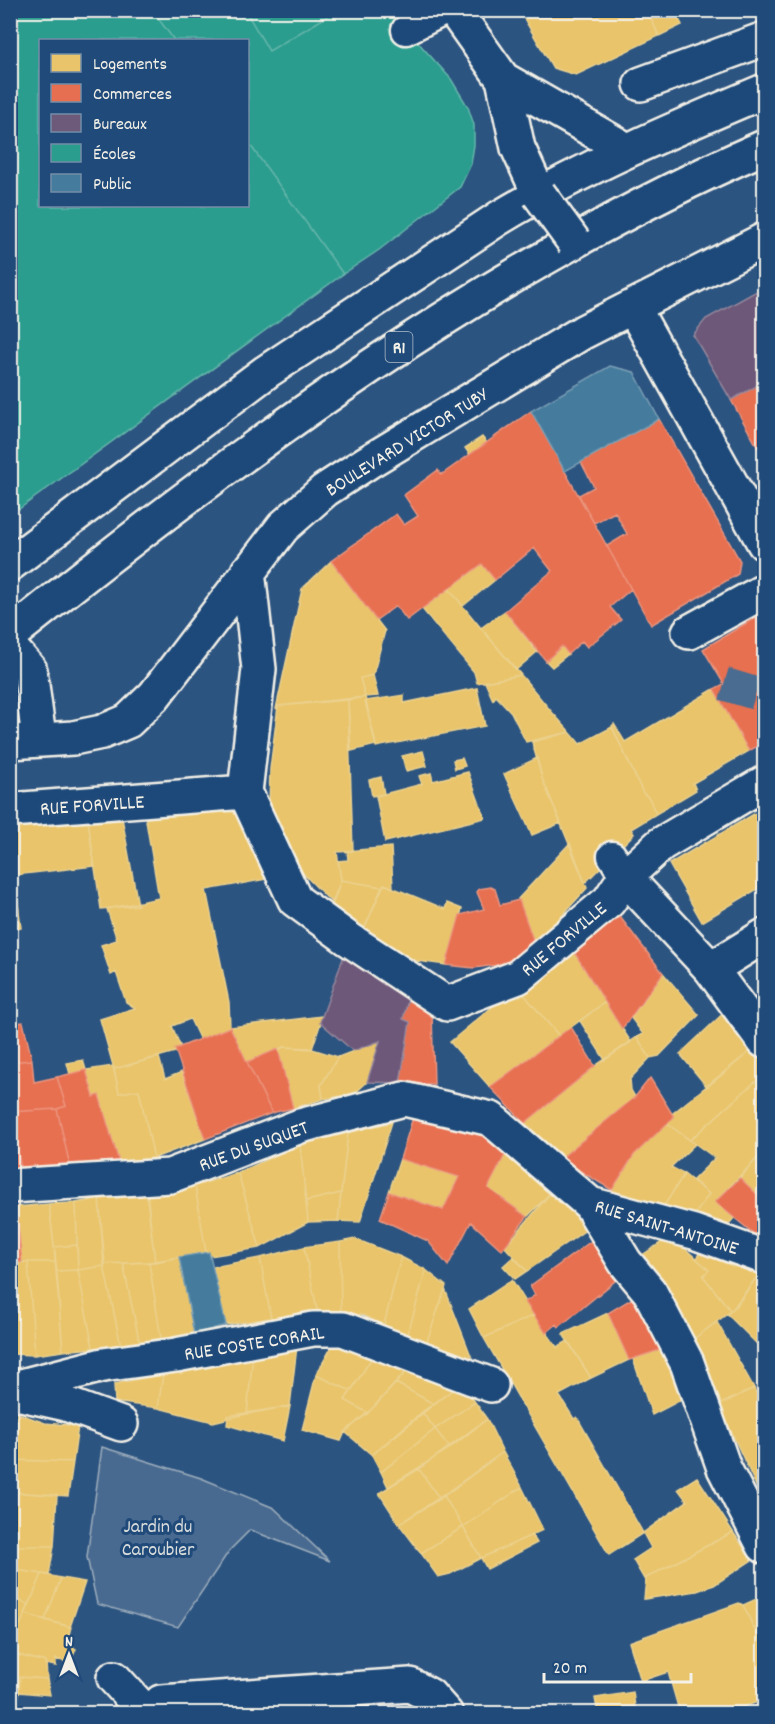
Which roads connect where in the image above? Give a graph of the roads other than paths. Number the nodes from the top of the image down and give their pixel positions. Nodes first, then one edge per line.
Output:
1 (446, 10) edge
2 (454, 10) edge
3 (406, 30) dead end
4 (765, 39) edge
5 (503, 79) junction
6 (641, 84) dead end
7 (765, 91) edge
8 (765, 147) edge
9 (627, 150) junction
10 (539, 194) junction
11 (765, 240) edge
12 (574, 242) junction
13 (633, 307) junction
14 (765, 543) edge
15 (10, 564) edge
16 (248, 571) junction
17 (765, 591) edge
18 (689, 632) dead end
19 (10, 635) edge
20 (10, 647) edge
21 (25, 740) edge
22 (765, 783) edge
23 (245, 792) junction
24 (10, 810) edge
25 (619, 866) junction
26 (765, 936) edge
27 (711, 969) junction
28 (765, 1041) edge
29 (491, 1119) joint
30 (10, 1186) edge
31 (590, 1204) junction
32 (765, 1257) edge
33 (491, 1385) dead end
34 (10, 1390) edge
35 (121, 1424) dead end
36 (765, 1546) edge
37 (114, 1678) dead end
38 (156, 1701) edge
39 (446, 1713) edge

1 - 3 lane
2 - 5 main road
4 - 6 main road
5 - 9 main road
5 - 10 main road
7 - 9 main road
8 - 12 main road, R1
9 - 10 main road
10 - 12 main road, bridge
10 - 15 main road
11 - 13 main road, BOULEVARD VICTOR TUBY
12 - 19 main road, R1
13 - 14 main road
13 - 16 main road, BOULEVARD VICTOR TUBY
16 - 21 main road, BOULEVARD VICTOR TUBY
16 - 23 main road
17 - 18 main road
20 - 21 main road
22 - 25 main road, RUE FORVILLE
23 - 24 main road, RUE FORVILLE
23 - 25 main road, RUE FORVILLE
25 - 27 main road
26 - 27 main road
27 - 28 main road
29 - 30 main road, RUE DU SUQUET
29 - 31 main road, RUE SAINT-ANTOINE
31 - 32 main road, RUE SAINT-ANTOINE
31 - 36 main road
33 - 34 main road, RUE COSTE CORAIL
34 - 35 main road
37 - 38 main road
38 - 39 main road

